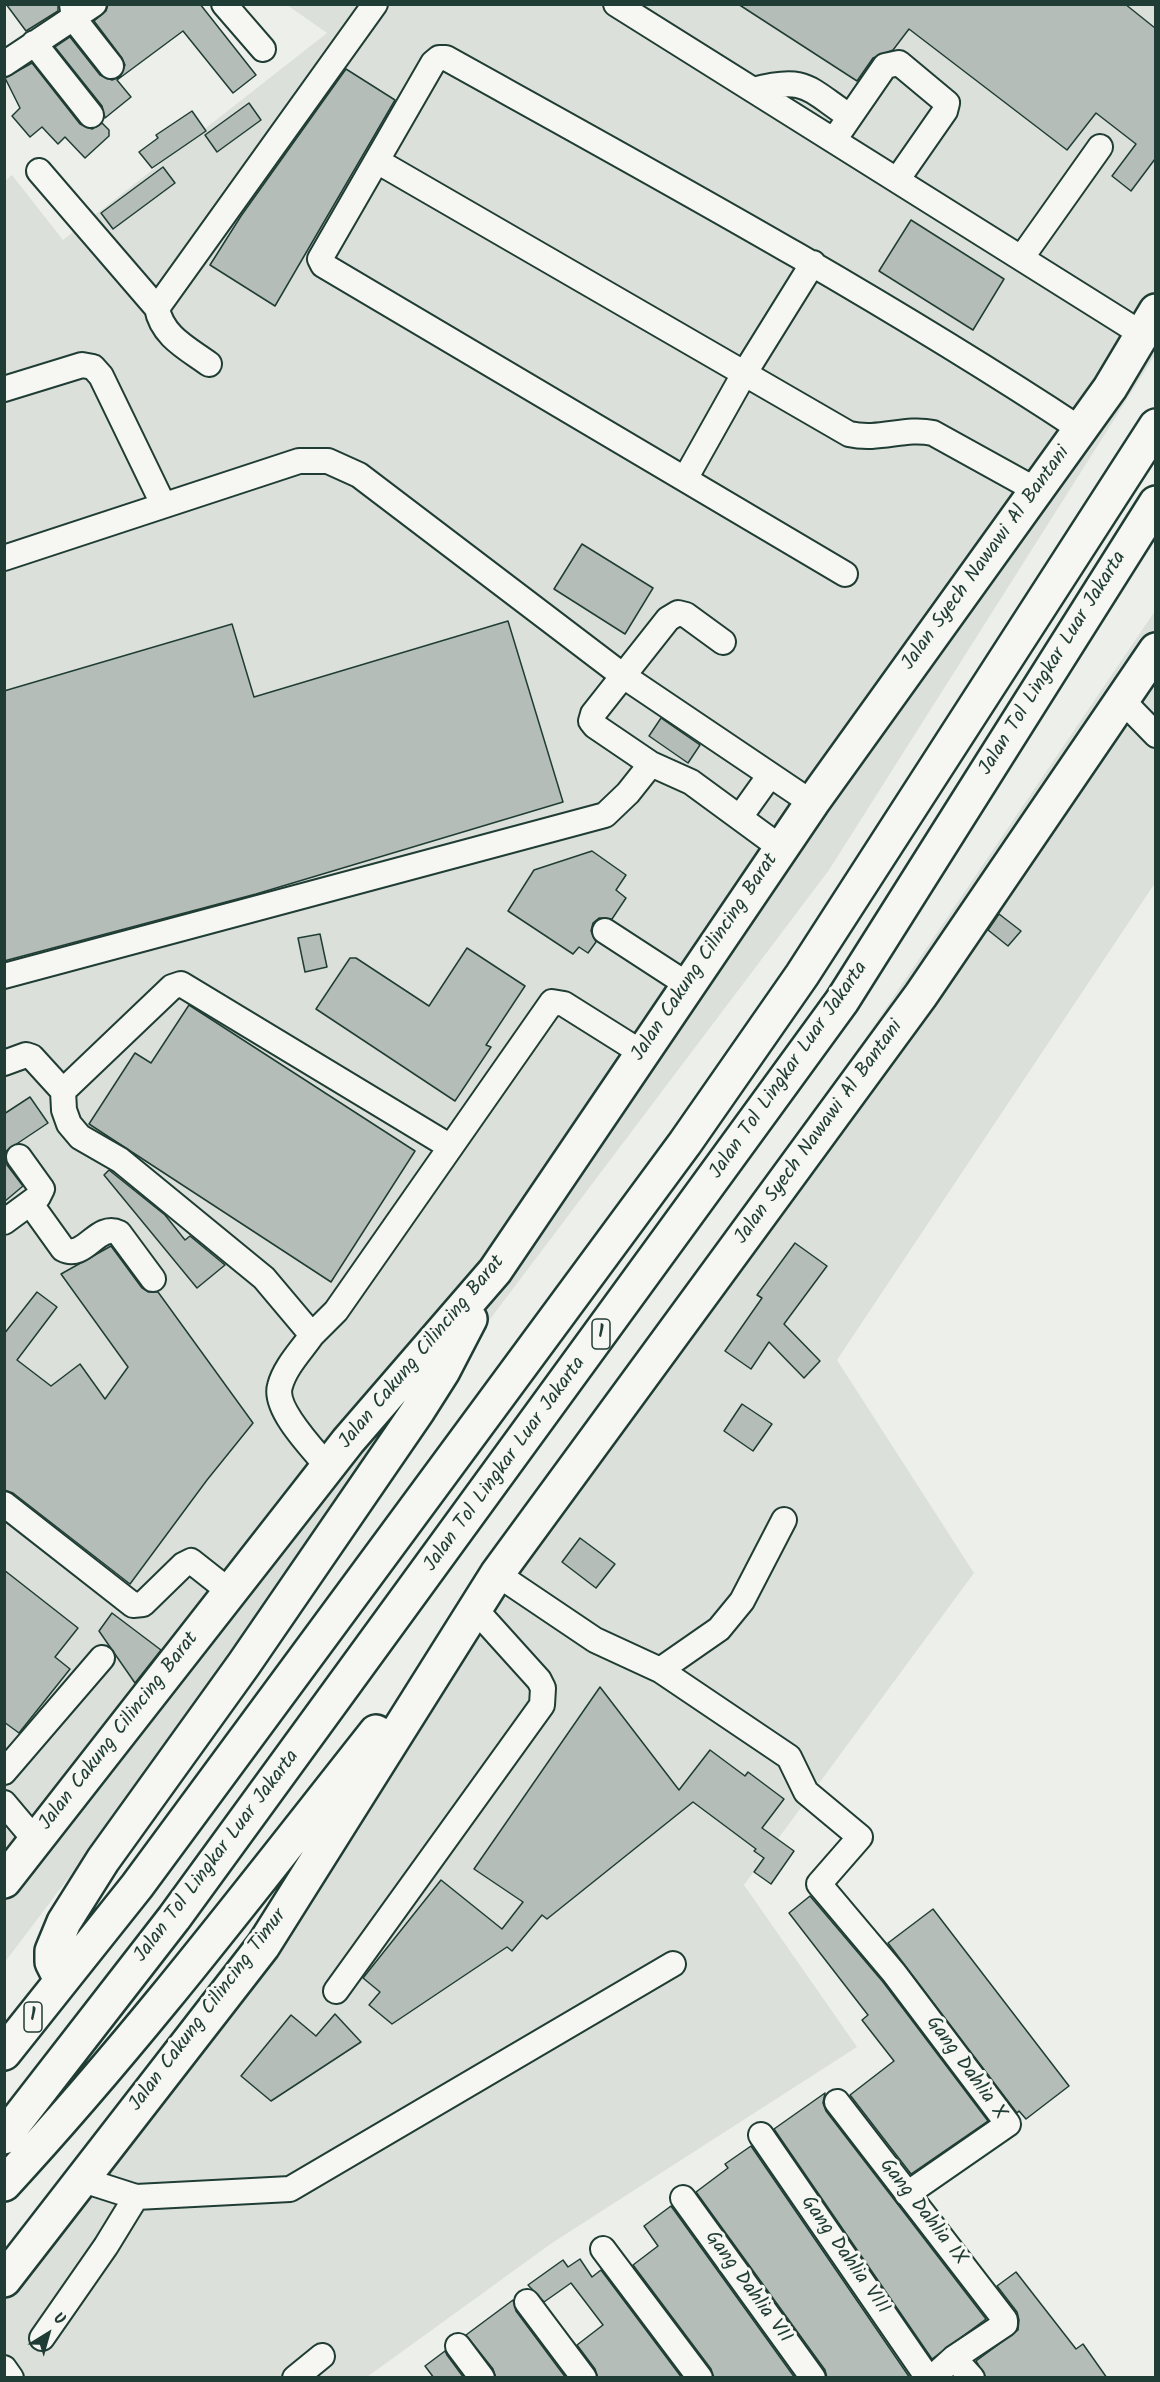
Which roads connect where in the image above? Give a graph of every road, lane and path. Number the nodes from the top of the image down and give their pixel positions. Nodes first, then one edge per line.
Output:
1 (94, 4) edge
2 (224, 4) edge
3 (375, 4) edge
4 (616, 4) edge
5 (73, 12) edge
6 (34, 43) junction
7 (263, 49) dead end
8 (4, 64) edge
9 (111, 66) dead end
10 (753, 90) junction
11 (91, 115) dead end
12 (849, 116) junction
13 (834, 140) junction
14 (1100, 147) dead end
15 (377, 161) junction
16 (39, 171) dead end
17 (897, 180) junction
18 (1022, 257) junction
19 (813, 263) junction
20 (157, 308) junction
21 (1149, 322) edge
22 (209, 364) dead end
23 (744, 374) junction
24 (4, 389) edge
25 (1155, 426) edge
26 (1080, 429) junction
27 (685, 479) junction
28 (1036, 490) junction
29 (1155, 503) edge
30 (163, 504) junction
31 (4, 558) edge
32 (845, 574) dead end
33 (723, 642) dead end
34 (1153, 661) edge
35 (622, 675) junction
36 (1122, 700) junction
37 (1155, 735) edge
38 (651, 764) junction
39 (770, 775) junction
40 (812, 803) junction
41 (740, 817) junction
42 (781, 848) junction
43 (605, 931) dead end
44 (4, 975) edge
45 (688, 985) junction
46 (642, 1053) junction
47 (4, 1064) edge
48 (63, 1091) junction
49 (449, 1146) junction
50 (19, 1156) dead end
51 (30, 1203) junction
52 (4, 1222) edge
53 (495, 1271) junction
54 (153, 1280) dead end
55 (312, 1335) junction
56 (328, 1467) junction
57 (4, 1504) edge
58 (784, 1520) dead end
59 (497, 1574) junction
60 (229, 1591) junction
61 (474, 1608) junction
62 (102, 1658) dead end
63 (660, 1670) junction
64 (4, 1772) edge
65 (4, 1803) edge
66 (36, 1841) junction
67 (4, 1881) edge
68 (673, 1964) dead end
69 (61, 1980) junction
70 (336, 1991) dead end
71 (4, 2053) edge
72 (837, 2102) dead end
73 (761, 2135) dead end
74 (4, 2137) edge
75 (80, 2180) junction
76 (4, 2184) edge
77 (907, 2194) junction
78 (136, 2197) junction
79 (683, 2198) dead end
80 (603, 2249) dead end
81 (4, 2280) edge
82 (527, 2302) dead end
83 (42, 2338) dead end
84 (458, 2346) dead end
85 (322, 2356) dead end
86 (954, 2358) junction
87 (4, 2368) edge
88 (11, 2378) edge
89 (295, 2378) edge
90 (482, 2378) edge
91 (584, 2378) edge
92 (700, 2378) edge
93 (813, 2378) edge
94 (928, 2378) edge
95 (932, 2378) edge
96 (972, 2378) edge

1 - 5 street
2 - 7 street
3 - 20 street
4 - 10 street
5 - 6 street
5 - 9 street
6 - 8 street
6 - 11 street
10 - 12 street
10 - 13 street
12 - 13 street
12 - 17 street
13 - 17 street
14 - 18 street
15 - 19 street
15 - 23 street
15 - 27 street
16 - 20 street
17 - 18 street
18 - 21 street
19 - 23 street
19 - 26 street
20 - 22 street
21 - 26 highway, Jalan Syech Nawawi Al Bantani
23 - 27 street
23 - 28 street
24 - 30 street
25 - 69 highway, 1
26 - 28 highway, Jalan Syech Nawawi Al Bantani
27 - 32 street
28 - 40 highway, Jalan Syech Nawawi Al Bantani
29 - 74 highway, Jalan Tol Lingkar Luar Jakarta / 1
30 - 31 street
30 - 35 street
33 - 35 street
34 - 36 highway, Jalan Syech Nawawi Al Bantani
35 - 38 street
35 - 39 street
36 - 37 street
36 - 59 highway, Jalan Syech Nawawi Al Bantani
38 - 41 street
38 - 44 street
39 - 40 street
39 - 41 street
40 - 42 highway, Jalan Cakung Cilincing Barat
41 - 42 street
42 - 45 highway, Jalan Cakung Cilincing Barat
43 - 45 street
45 - 46 highway, Jalan Cakung Cilincing Barat
46 - 49 street
46 - 53 highway, Jalan Cakung Cilincing Barat
47 - 48 street
48 - 49 street
48 - 55 street
49 - 55 street
50 - 51 street
51 - 52 street
51 - 54 street
53 - 56 highway, Jalan Cakung Cilincing Barat
53 - 69 highway
55 - 56 street
56 - 60 highway, Jalan Cakung Cilincing Barat
57 - 60 street
58 - 63 street
59 - 61 highway, Jalan Syech Nawawi Al Bantani
59 - 63 street
60 - 66 highway, Jalan Cakung Cilincing Barat
61 - 70 street
61 - 75 highway, Jalan Cakung Cilincing Timur
61 - 76 highway
62 - 64 street
63 - 77 street, Gang Dahlia X
65 - 66 street
66 - 67 highway, Jalan Cakung Cilincing Barat
68 - 78 street
69 - 71 highway, 1
72 - 77 street, Gang Dahlia IX
73 - 94 street, Gang Dahlia VIII
75 - 78 street
75 - 81 highway, Jalan Cakung Cilincing Timur
77 - 86 street, Gang Dahlia IX
78 - 83 street
79 - 93 street, Gang Dahlia VII
80 - 92 street
82 - 91 street
84 - 90 street
85 - 89 street
86 - 95 street
86 - 96 street
87 - 88 street

